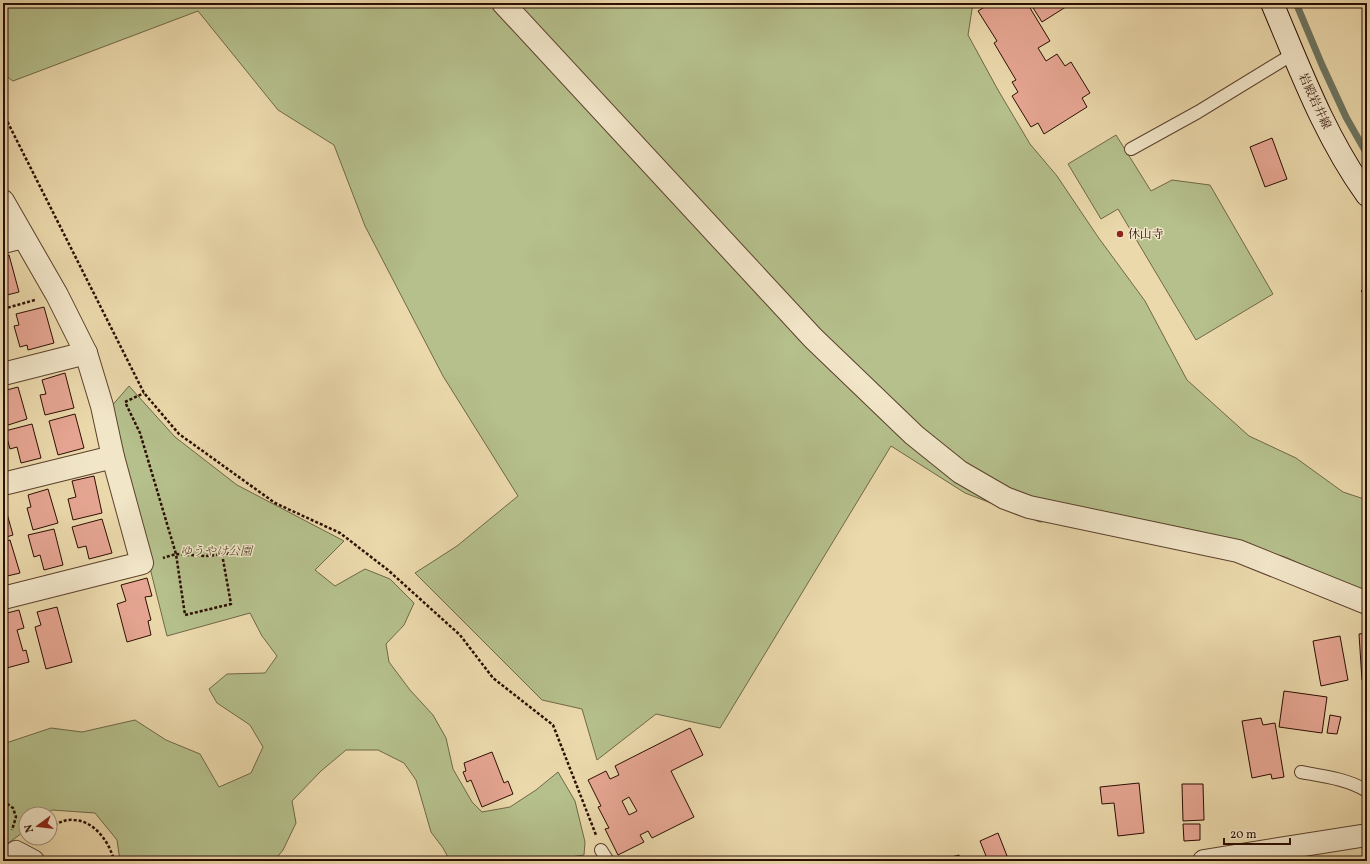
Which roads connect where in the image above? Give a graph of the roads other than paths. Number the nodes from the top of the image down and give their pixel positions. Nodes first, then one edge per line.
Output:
1 (503, 3) edge
2 (1272, 3) edge
3 (1294, 54) junction
4 (1131, 149) dead end
5 (1367, 195) edge
6 (3, 201) edge
7 (13, 239) edge
8 (86, 353) junction
9 (3, 374) edge
10 (113, 457) junction
11 (3, 484) edge
12 (3, 598) edge
13 (1367, 603) edge
14 (1302, 772) dead end
15 (1367, 791) edge
16 (1367, 835) edge
17 (601, 850) road end
18 (608, 861) edge
19 (1204, 861) edge

1 - 13 street
2 - 3 street, 岩殿岩井線
3 - 4 lane
3 - 5 street, 岩殿岩井線
6 - 7 street
7 - 8 street
8 - 9 street
8 - 10 street
10 - 11 street
10 - 12 street
14 - 15 lane
16 - 19 street
17 - 18 lane

